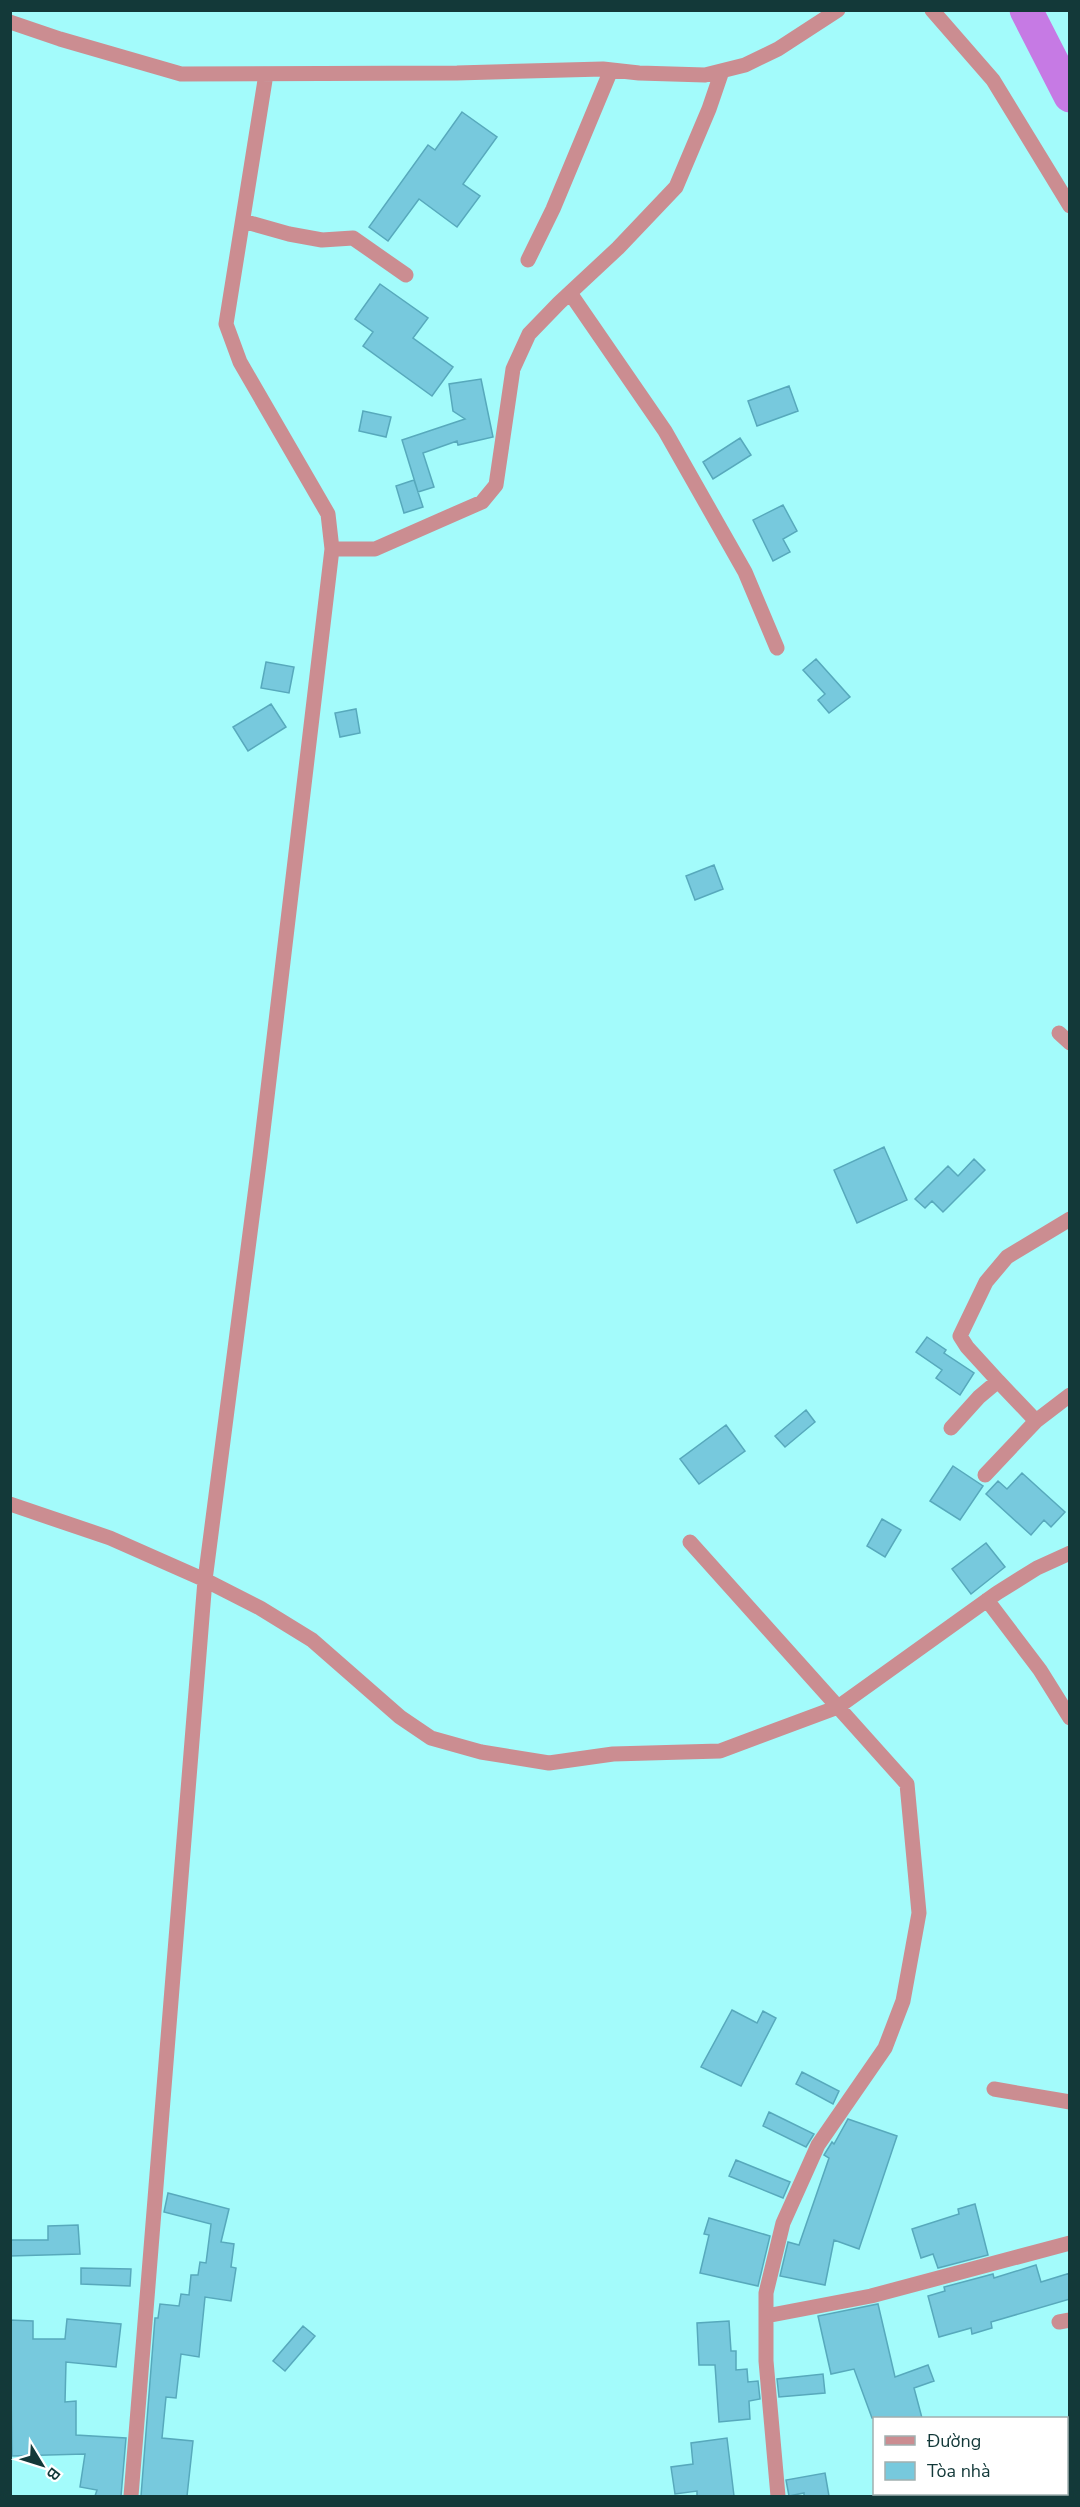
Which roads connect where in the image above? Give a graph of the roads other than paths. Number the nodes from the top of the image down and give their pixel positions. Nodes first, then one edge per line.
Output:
1 (838, 10) edge
2 (932, 10) edge
3 (10, 22) edge
4 (611, 70) junction
5 (722, 71) junction
6 (266, 74) junction
7 (1070, 206) edge
8 (243, 221) junction
9 (528, 260) dead end
10 (406, 274) dead end
11 (570, 293) junction
12 (332, 549) junction
13 (777, 648) dead end
14 (1070, 1219) edge
15 (998, 1381) junction
16 (1070, 1395) edge
17 (1036, 1421) junction
18 (951, 1428) dead end
19 (985, 1475) dead end
20 (10, 1504) edge
21 (690, 1542) dead end
22 (1070, 1553) edge
23 (205, 1580) junction
24 (987, 1600) junction
25 (838, 1707) junction
26 (1070, 1718) edge
27 (994, 2089) dead end
28 (1070, 2102) edge
29 (1070, 2243) edge
30 (766, 2316) junction
31 (130, 2496) edge
32 (778, 2496) edge

1 - 5 street
2 - 7 street
3 - 6 street
4 - 5 street
4 - 6 street
4 - 9 street
5 - 11 street
6 - 8 street
8 - 10 street
8 - 12 street
11 - 12 street
11 - 13 street
12 - 23 street
14 - 15 street
15 - 17 street
15 - 18 street
16 - 17 street
17 - 19 street
20 - 23 street
21 - 25 street
22 - 24 street
23 - 25 street
23 - 31 street
24 - 25 street
24 - 26 street
25 - 30 street
27 - 28 street
29 - 30 street
30 - 32 street

